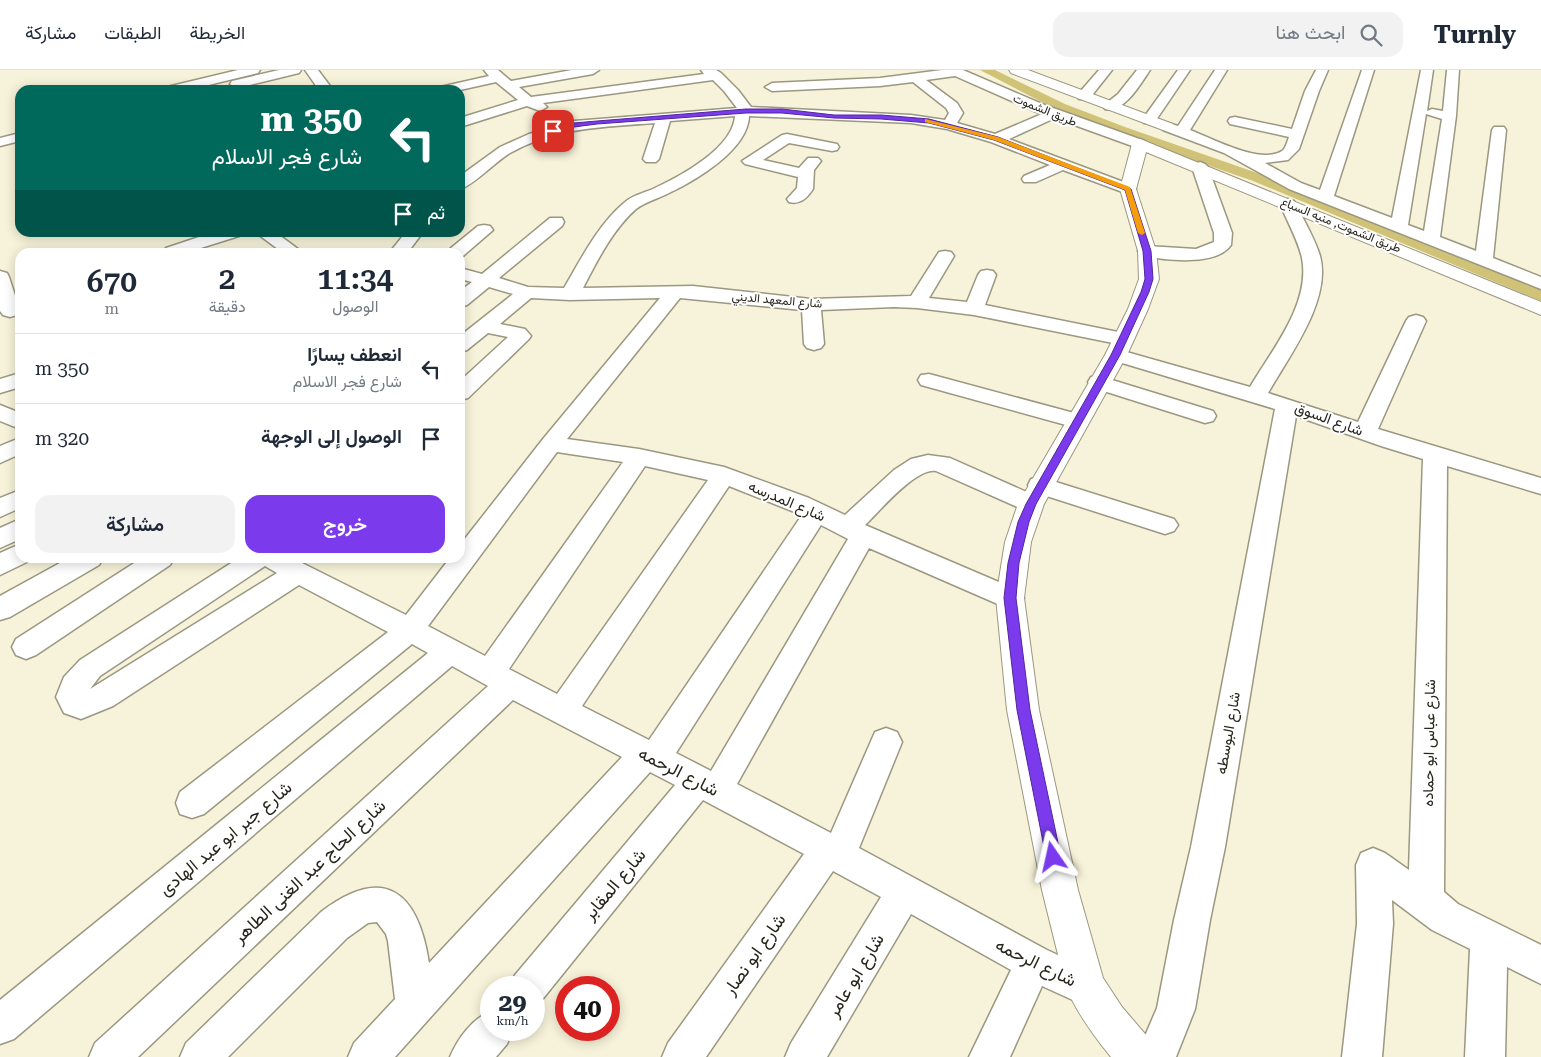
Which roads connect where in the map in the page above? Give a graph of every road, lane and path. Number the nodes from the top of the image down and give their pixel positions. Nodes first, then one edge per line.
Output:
1 (295, 70) edge
2 (310, 70) edge
3 (593, 70) edge
4 (867, 70) edge
5 (1106, 70) edge
6 (1144, 70) edge
7 (1184, 70) edge
8 (1221, 70) edge
9 (1322, 70) edge
10 (1368, 70) edge
11 (1427, 70) edge
12 (1453, 70) edge
13 (954, 71) edge
14 (1021, 71) edge
15 (574, 72) edge
16 (250, 73) edge
17 (636, 73) dead end
18 (712, 73) edge
19 (500, 77) edge
20 (916, 78) junction
21 (880, 82) junction
22 (861, 83) junction
23 (195, 85) edge
24 (224, 85) edge
25 (262, 85) edge
26 (322, 85) edge
27 (465, 85) edge
28 (651, 85) junction
29 (772, 87) dead end
30 (620, 88) junction
31 (698, 88) junction
32 (672, 91) junction
33 (1084, 96) junction
34 (528, 101) junction
35 (1162, 101) junction
36 (1110, 106) junction
37 (1197, 108) junction
38 (744, 111) junction
39 (1421, 112) junction
40 (707, 114) junction
41 (1053, 114) junction
42 (1449, 116) junction
43 (670, 117) junction
44 (629, 120) junction
45 (465, 121) edge
46 (574, 125) junction
47 (949, 125) junction
48 (15, 127) edge
49 (851, 127) junction
50 (1499, 130) dead end
51 (0, 131) edge
52 (1157, 133) junction
53 (1297, 135) junction
54 (15, 138) edge
55 (996, 138) junction
56 (0, 142) edge
57 (1219, 145) junction
58 (832, 147) junction
59 (725, 148) junction
60 (757, 155) junction
61 (1244, 158) junction
62 (651, 159) dead end
63 (1064, 164) junction
64 (1200, 167) junction
65 (804, 174) junction
66 (465, 177) edge
67 (1030, 179) dead end
68 (1128, 189) junction
69 (1325, 198) junction
70 (795, 199) dead end
71 (1288, 204) junction
72 (556, 222) dead end
73 (1399, 227) junction
74 (484, 230) dead end
75 (270, 237) edge
76 (411, 237) edge
77 (197, 239) edge
78 (1431, 239) junction
79 (180, 248) edge
80 (218, 248) edge
81 (287, 248) edge
82 (402, 248) edge
83 (462, 248) edge
84 (1147, 251) junction
85 (945, 256) dead end
86 (1484, 260) junction
87 (465, 274) edge
88 (987, 275) dead end
89 (0, 277) edge
90 (485, 280) junction
91 (1541, 283) edge
92 (528, 292) junction
93 (675, 292) junction
94 (570, 294) junction
95 (465, 297) edge
96 (917, 302) junction
97 (811, 305) junction
98 (974, 309) junction
99 (1541, 309) edge
100 (10, 311) edge
101 (1416, 321) dead end
102 (485, 326) junction
103 (465, 341) edge
104 (814, 344) dead end
105 (1119, 347) junction
106 (929, 380) dead end
107 (15, 381) edge
108 (1099, 382) junction
109 (0, 387) edge
110 (465, 388) edge
111 (1256, 395) junction
112 (1288, 405) junction
113 (0, 412) edge
114 (1205, 416) dead end
115 (15, 420) edge
116 (1077, 421) junction
117 (1365, 432) junction
118 (551, 444) junction
119 (15, 448) edge
120 (1435, 454) junction
121 (0, 455) edge
122 (639, 457) junction
123 (724, 475) junction
124 (1541, 486) edge
125 (1036, 495) junction
126 (15, 500) edge
127 (0, 508) edge
128 (817, 512) junction
129 (1165, 525) dead end
130 (15, 531) edge
131 (855, 531) junction
132 (0, 539) edge
133 (15, 557) edge
134 (465, 557) edge
135 (81, 563) edge
136 (153, 563) edge
137 (274, 563) edge
138 (275, 563) edge
139 (282, 563) edge
140 (461, 563) edge
141 (0, 565) edge
142 (1010, 598) junction
143 (0, 609) edge
144 (410, 630) junction
145 (26, 647) dead end
146 (450, 651) junction
147 (500, 679) junction
148 (562, 711) junction
149 (886, 742) dead end
150 (650, 756) junction
151 (708, 786) junction
152 (192, 803) dead end
153 (832, 853) junction
154 (904, 893) junction
155 (1432, 907) junction
156 (1489, 939) junction
157 (1034, 963) junction
158 (1541, 965) edge
159 (539, 976) edge
160 (1086, 987) junction
161 (415, 1005) junction
162 (0, 1025) edge
163 (484, 1041) edge
164 (109, 1057) edge
165 (200, 1057) edge
166 (368, 1057) edge
167 (470, 1057) edge
168 (682, 1057) edge
169 (805, 1057) edge
170 (989, 1057) edge
171 (1137, 1057) edge
172 (1156, 1057) edge
173 (1362, 1057) edge
174 (1485, 1057) edge

1 - 16 street
2 - 26 street
3 - 15 street
3 - 30 street
4 - 21 street
5 - 33 street
6 - 36 street
7 - 35 street
8 - 37 street
9 - 53 street
10 - 69 street
11 - 39 street
12 - 42 street
13 - 20 street
13 - 41 street, طريق الشموت
14 - 33 street, طريق الشموت
15 - 19 street
16 - 23 street
16 - 24 street
16 - 25 street
17 - 28 street
18 - 31 street
18 - 38 street
19 - 27 street
19 - 34 street
20 - 21 street
20 - 47 street
21 - 22 street
22 - 29 street
22 - 49 street
28 - 30 street
28 - 32 street
30 - 34 street
30 - 44 street
31 - 32 street
31 - 40 street
32 - 43 street
33 - 36 street, طريق الشموت
34 - 45 street
34 - 46 street
35 - 37 street
35 - 52 street
36 - 52 street, طريق الشموت
37 - 52 street
38 - 40 street
38 - 49 street
38 - 59 street
39 - 42 street
39 - 73 street
40 - 43 street
41 - 52 street, طريق الشموت
41 - 55 street
42 - 78 street
43 - 44 street
43 - 62 street
44 - 46 street
46 - 66 street
47 - 49 street
47 - 55 street
48 - 51 street
49 - 58 street
50 - 86 street
52 - 57 street, طريق الشموت, منيه السباع
52 - 64 street, طريق الشموت, منيه السباع
52 - 68 street
53 - 57 street
53 - 61 street
54 - 56 street
55 - 63 street
57 - 61 street, طريق الشموت, منيه السباع
58 - 60 street
58 - 65 street
59 - 60 street
59 - 94 street
60 - 65 street
61 - 69 street, طريق الشموت, منيه السباع
63 - 67 street
63 - 68 street
64 - 71 street, طريق الشموت, منيه السباع
64 - 84 street
65 - 70 street
68 - 84 street, شارع الرحمه
69 - 73 street, طريق الشموت, منيه السباع
71 - 99 street, طريق الشموت, منيه السباع
71 - 111 street
72 - 90 street
73 - 78 street, طريق الشموت, منيه السباع
74 - 83 street
75 - 81 street
76 - 82 street
77 - 79 street
77 - 80 street
78 - 86 street, طريق الشموت, منيه السباع
84 - 105 street, شارع الرحمه
85 - 96 street
86 - 91 street, طريق الشموت, منيه السباع
87 - 90 street, شارع المعهد الديني
88 - 98 street
89 - 100 street
90 - 92 street, شارع المعهد الديني
90 - 95 street
92 - 94 street, شارع المعهد الديني
92 - 102 street
93 - 94 street, شارع المعهد الديني
93 - 97 street, شارع المعهد الديني
93 - 118 street
96 - 97 street, شارع المعهد الديني
96 - 98 street, شارع المعهد الديني
97 - 104 street
98 - 105 street, شارع المعهد الديني
101 - 117 street
102 - 103 street
102 - 110 street
105 - 108 street, شارع الرحمه
105 - 111 street, شارع السوق
106 - 116 street
107 - 109 street
108 - 114 street
108 - 116 street, شارع الرحمه
111 - 112 street, شارع السوق
112 - 117 street, شارع السوق
112 - 172 street, شارع البوسطه
113 - 115 street
116 - 125 street, شارع الرحمه
117 - 120 street, شارع السوق
118 - 122 street, شارع المدرسه
118 - 134 street
119 - 121 street
120 - 124 street, شارع السوق
120 - 155 street, شارع عباس ابو حماده
122 - 123 street, شارع المدرسه
122 - 147 street, شارع الحاج عبد الغنى الطاهر
123 - 128 street, شارع المدرسه
123 - 148 street
125 - 129 street
125 - 131 street, شارع المقابر
125 - 142 street, شارع الرحمه
126 - 127 street
128 - 131 street, شارع المدرسه
128 - 150 street
130 - 132 street
131 - 142 street, شارع المدرسه
131 - 151 street, شارع المقابر
133 - 141 street
135 - 143 street
136 - 145 street
137 - 138 street
139 - 144 street, شارع الرحمه
140 - 144 street
142 - 160 street, شارع الرحمه
144 - 146 street, شارع الرحمه
144 - 152 street
146 - 147 street, شارع الرحمه
146 - 162 street, شارع جبر ابو عبد الهادى
147 - 148 street, شارع الرحمه
147 - 164 street, شارع الحاج عبد الغنى الطاهر
148 - 150 street, شارع الرحمه
149 - 153 street, شارع ابو نصار
150 - 151 street, شارع الرحمه
150 - 161 street
151 - 153 street, شارع الرحمه
151 - 159 street, شارع المقابر
153 - 154 street, شارع الرحمه
153 - 168 street, شارع ابو نصار
154 - 157 street, شارع الرحمه
154 - 169 street, شارع ابو عامر
155 - 156 street
155 - 173 street
156 - 158 street
156 - 174 street
157 - 160 street, شارع الرحمه
157 - 170 street
160 - 171 street, شارع الرحمه
161 - 165 street
161 - 166 street
163 - 167 street

